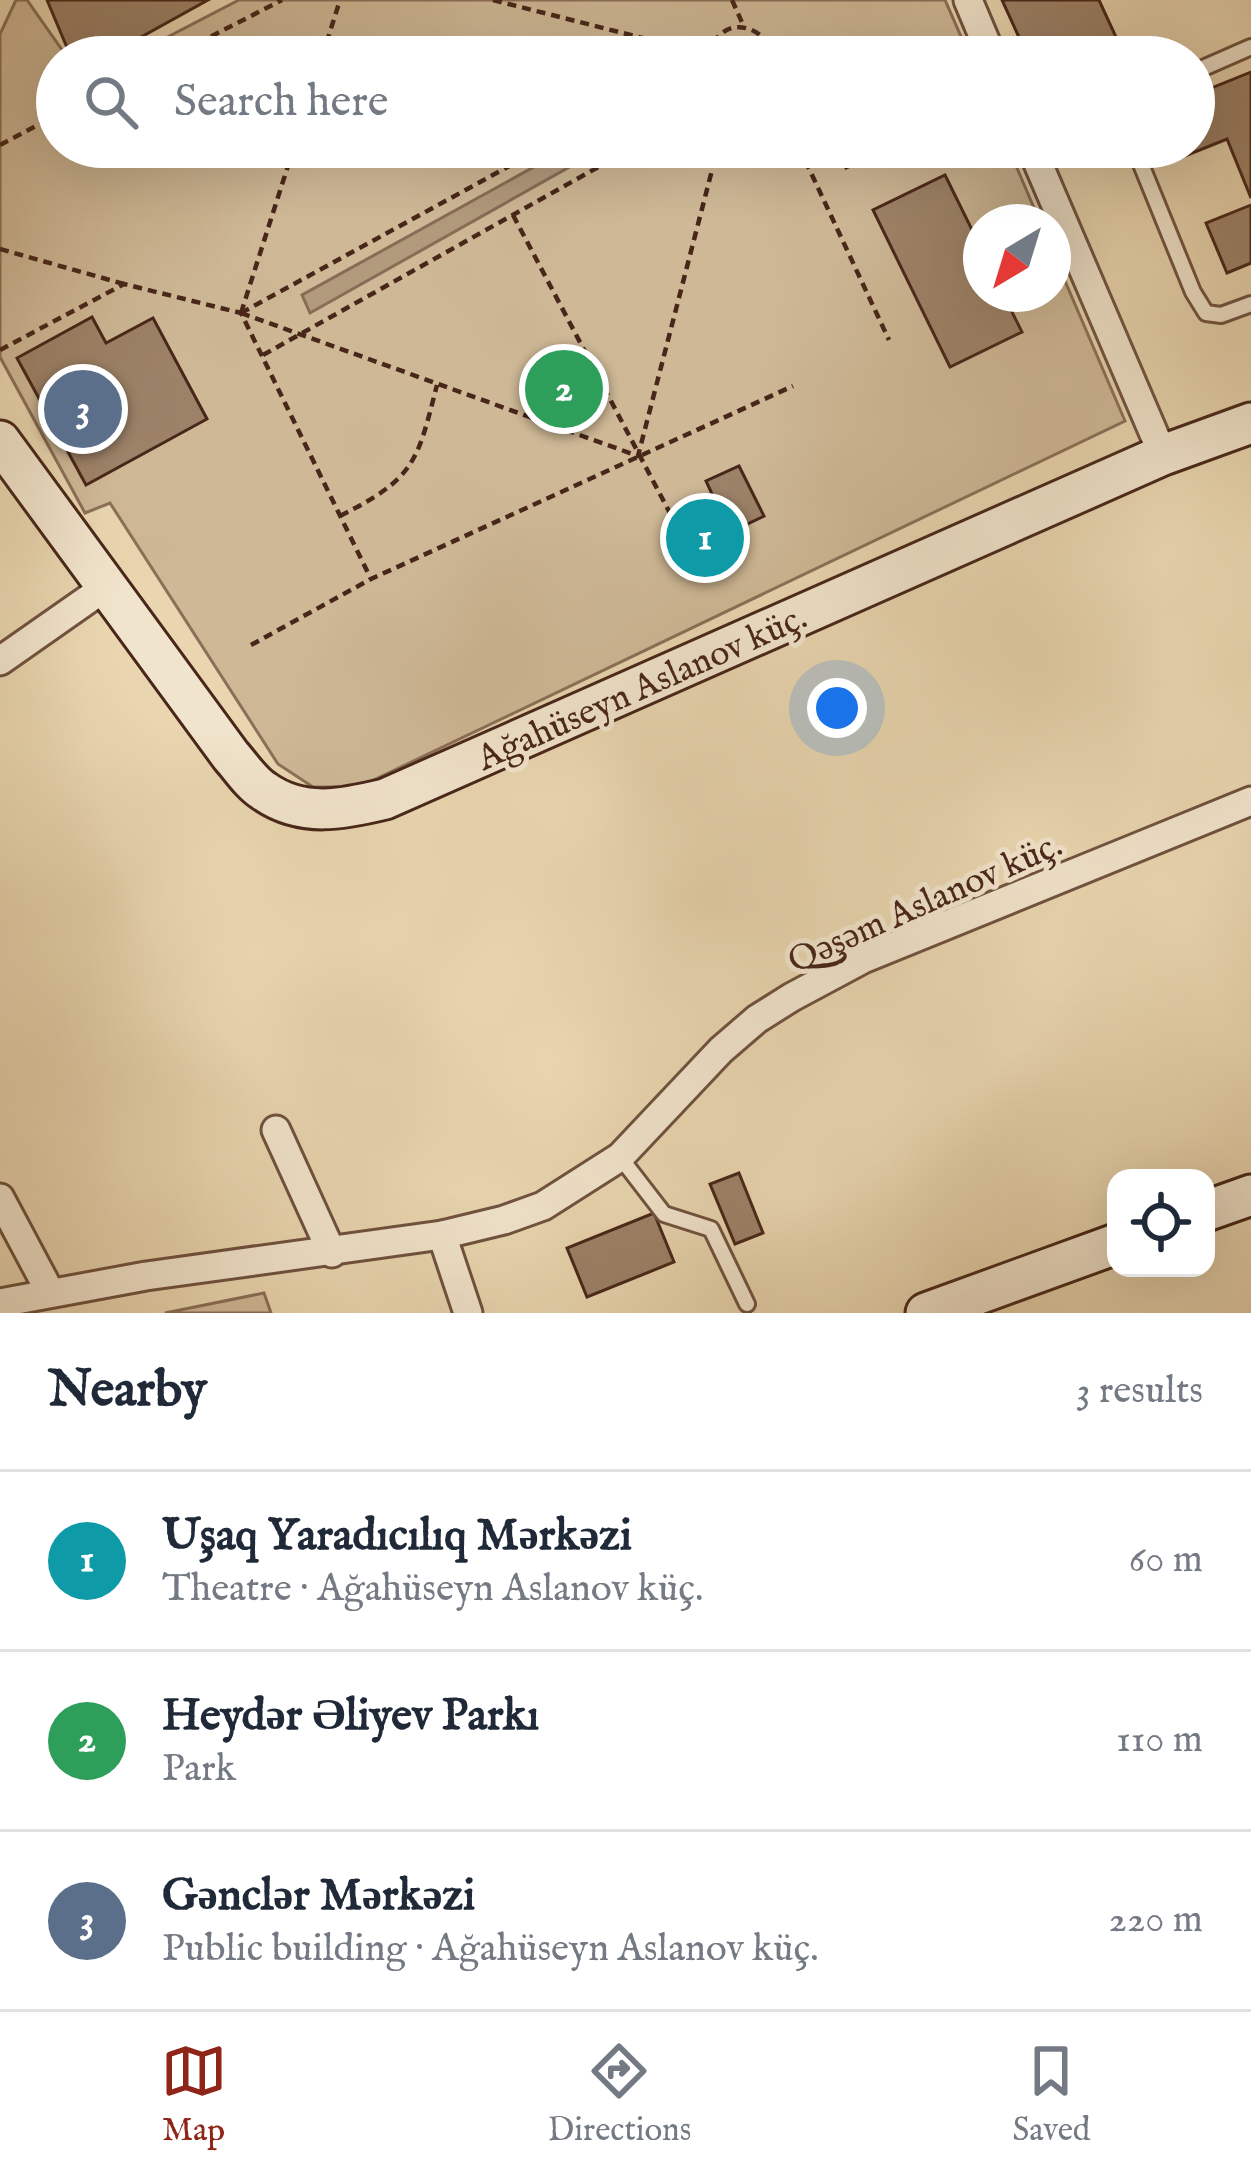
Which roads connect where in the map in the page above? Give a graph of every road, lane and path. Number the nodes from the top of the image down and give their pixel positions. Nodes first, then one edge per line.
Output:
1 (282, 0) edge
2 (340, 0) edge
3 (493, 0) edge
4 (527, 0) edge
5 (731, 0) edge
6 (968, 0) edge
7 (522, 8) junction
8 (744, 26) junction
9 (212, 36) edge
10 (329, 36) edge
11 (634, 36) edge
12 (720, 36) edge
13 (762, 36) edge
14 (983, 36) edge
15 (1251, 47) edge
16 (1215, 63) edge
17 (36, 127) edge
18 (0, 145) edge
19 (287, 168) edge
20 (506, 168) edge
21 (597, 168) edge
22 (713, 168) edge
23 (809, 168) edge
24 (1040, 168) edge
25 (1143, 168) edge
26 (513, 215) junction
27 (0, 249) edge
28 (124, 284) junction
29 (1251, 304) edge
30 (241, 313) junction
31 (299, 336) junction
32 (889, 340) dead end
33 (0, 350) edge
34 (263, 356) junction
35 (437, 385) junction
36 (793, 386) dead end
37 (1251, 422) edge
38 (0, 441) edge
39 (1163, 454) junction
40 (638, 456) junction
41 (671, 515) dead end
42 (340, 516) junction
43 (371, 579) junction
44 (107, 586) junction
45 (251, 645) dead end
46 (0, 661) edge
47 (1251, 801) edge
48 (276, 1130) dead end
49 (620, 1157) junction
50 (1251, 1195) edge
51 (0, 1198) edge
52 (1215, 1208) edge
53 (442, 1235) junction
54 (1107, 1247) edge
55 (332, 1253) junction
56 (50, 1292) junction
57 (0, 1303) edge
58 (747, 1304) dead end
59 (467, 1313) edge
60 (926, 1313) edge

1 - 9 path
2 - 10 path
3 - 7 path
4 - 7 path
5 - 8 path
6 - 14 street
7 - 11 path
8 - 12 path
8 - 13 path
15 - 16 lane
17 - 18 path
19 - 30 path
20 - 30 path
21 - 26 path
22 - 40 path
23 - 32 path
24 - 39 street
25 - 29 lane
26 - 31 path
26 - 40 path
27 - 28 path
28 - 30 path
28 - 33 path
30 - 31 path
30 - 34 path
31 - 34 path
31 - 35 path
34 - 42 path
35 - 40 path
35 - 42 path
36 - 40 path
37 - 39 street, Ağahüseyn Aslanov küç.
38 - 44 street, Ağahüseyn Aslanov küç.
39 - 44 street, Ağahüseyn Aslanov küç.
40 - 41 path
40 - 43 path
42 - 43 path
43 - 45 path
44 - 46 street
47 - 49 street, Qəşəm Aslanov küç.
48 - 55 street
49 - 53 street, Qəşəm Aslanov küç.
49 - 58 lane
50 - 52 street
51 - 56 street
53 - 55 street, Qəşəm Aslanov küç.
53 - 59 street
54 - 60 street
55 - 56 street, Qəşəm Aslanov küç.
56 - 57 street, Qəşəm Aslanov küç.

